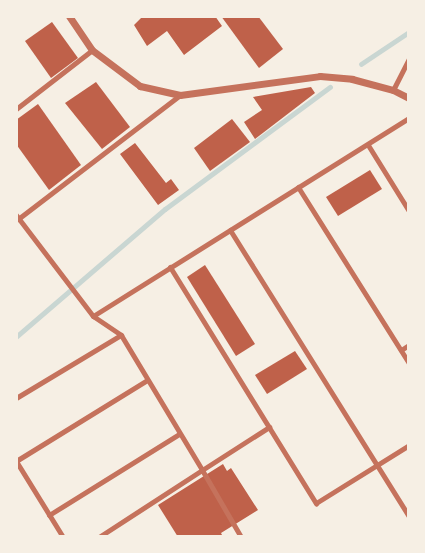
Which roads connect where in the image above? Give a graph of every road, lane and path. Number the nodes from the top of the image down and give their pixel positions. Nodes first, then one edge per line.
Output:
1 (68, 16) edge
2 (92, 50) junction
3 (409, 58) edge
4 (393, 90) junction
5 (180, 95) junction
6 (409, 98) edge
7 (16, 109) edge
8 (409, 118) edge
9 (368, 145) junction
10 (298, 188) junction
11 (409, 211) edge
12 (17, 218) edge
13 (230, 230) junction
14 (170, 268) junction
15 (93, 316) junction
16 (121, 335) junction
17 (409, 345) edge
18 (401, 350) junction
19 (409, 363) edge
20 (147, 380) junction
21 (16, 398) edge
22 (269, 427) junction
23 (179, 434) junction
24 (409, 445) edge
25 (16, 461) edge
26 (377, 465) junction
27 (202, 470) junction
28 (48, 515) junction
29 (409, 517) edge
30 (63, 537) edge
31 (99, 537) edge
32 (241, 537) edge

1 - 2 street
2 - 5 street
2 - 7 street
3 - 4 street
4 - 5 street
4 - 6 street
5 - 12 street
8 - 9 street
9 - 10 street
9 - 11 street
10 - 13 street
10 - 18 street
12 - 15 street
13 - 14 street
13 - 26 street
14 - 15 street
14 - 22 street
15 - 16 street
16 - 20 street
16 - 21 street
17 - 18 street
18 - 19 street
20 - 23 street
20 - 25 street
22 - 26 street
22 - 27 street
23 - 27 street
23 - 28 street
24 - 26 street
25 - 28 street
26 - 29 street
27 - 31 street
27 - 32 street
28 - 30 street

